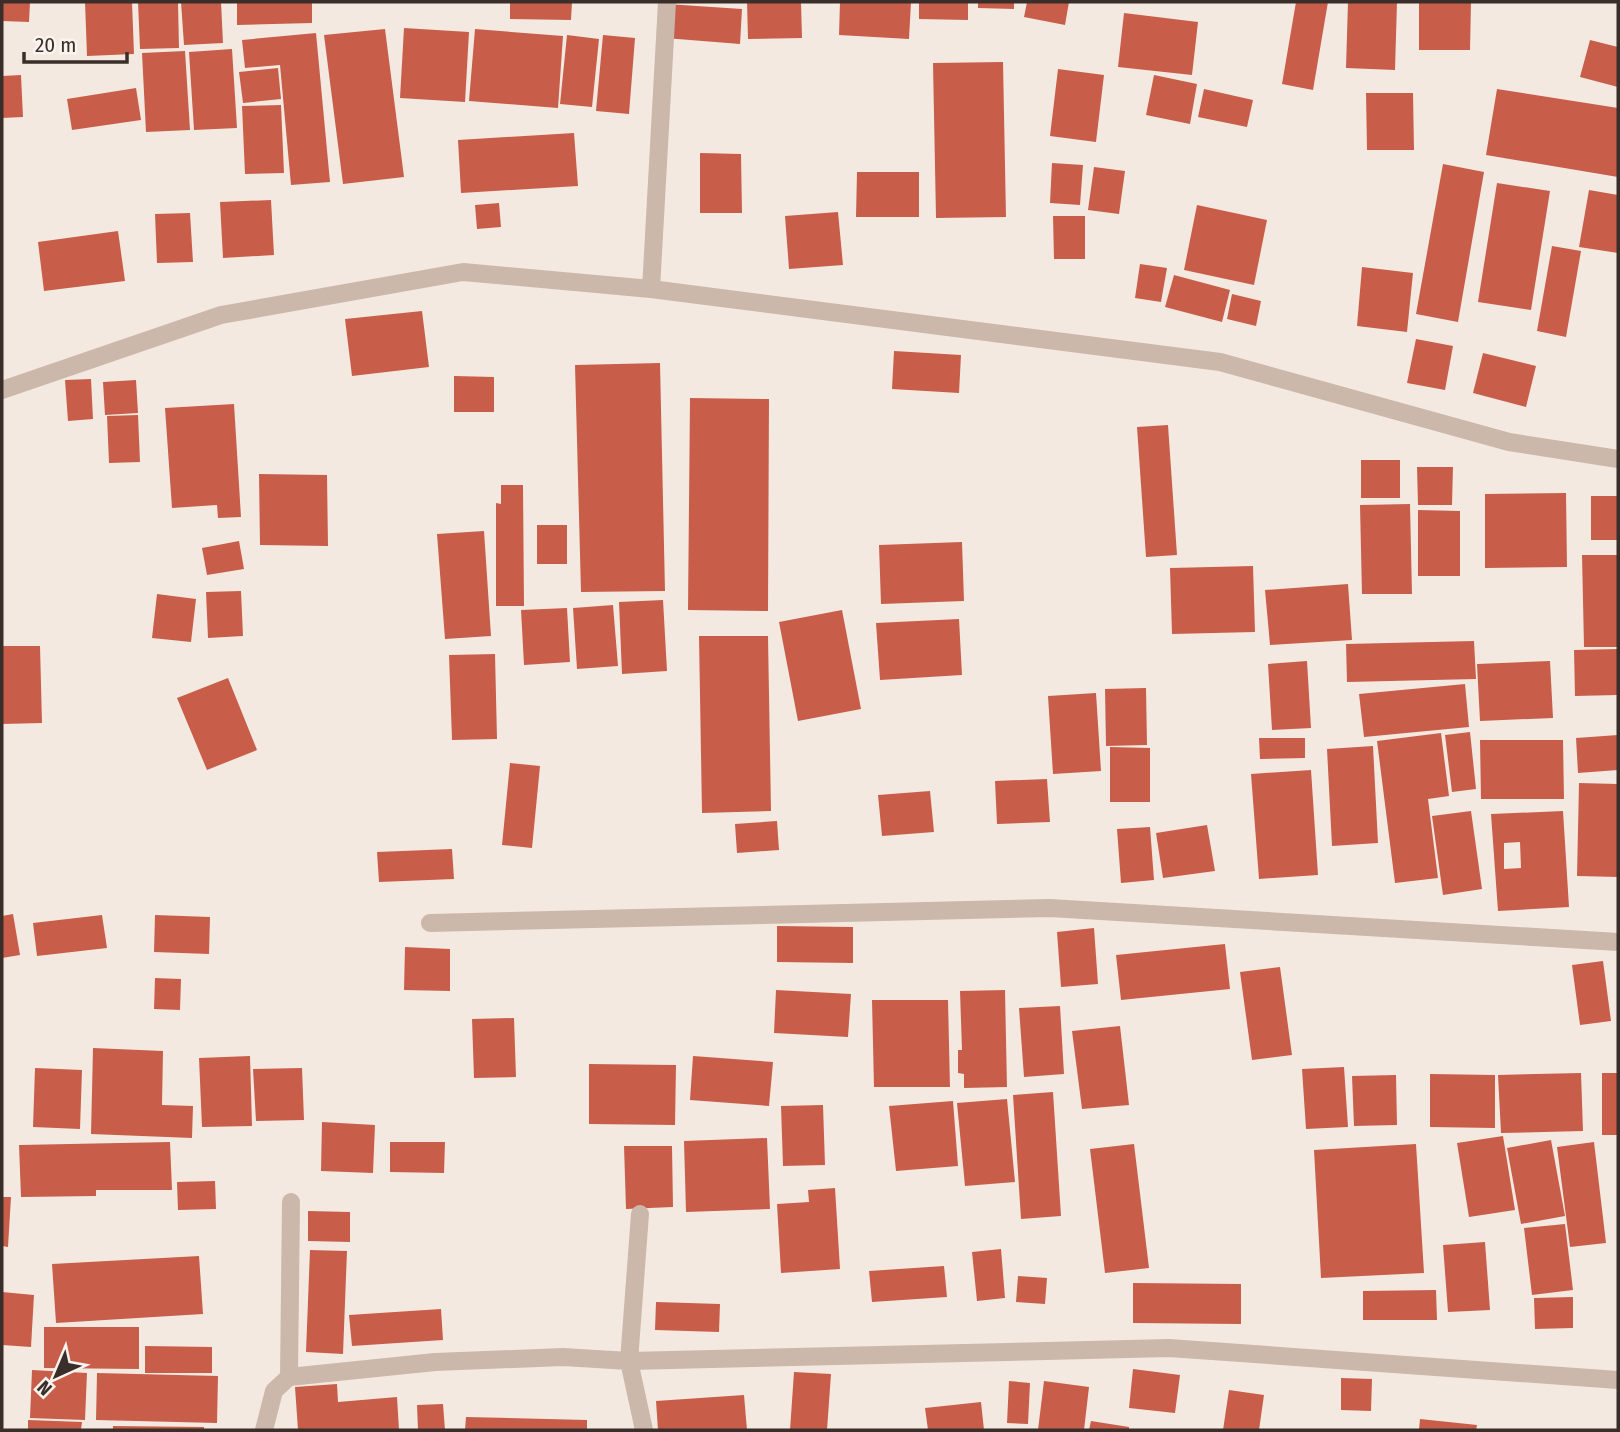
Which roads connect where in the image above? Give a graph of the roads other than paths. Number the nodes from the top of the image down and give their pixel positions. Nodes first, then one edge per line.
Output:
1 (667, 2) edge
2 (651, 289) junction
3 (4, 385) edge
4 (1618, 459) edge
5 (430, 923) dead end
6 (1618, 942) edge
7 (291, 1202) dead end
8 (640, 1214) dead end
9 (629, 1361) junction
10 (289, 1377) junction
11 (1618, 1380) edge
12 (264, 1430) edge
13 (644, 1430) edge

1 - 2 street
2 - 3 street
2 - 4 street
5 - 6 street
7 - 10 street
8 - 9 street
9 - 10 street
9 - 11 street
9 - 13 street
10 - 12 street

